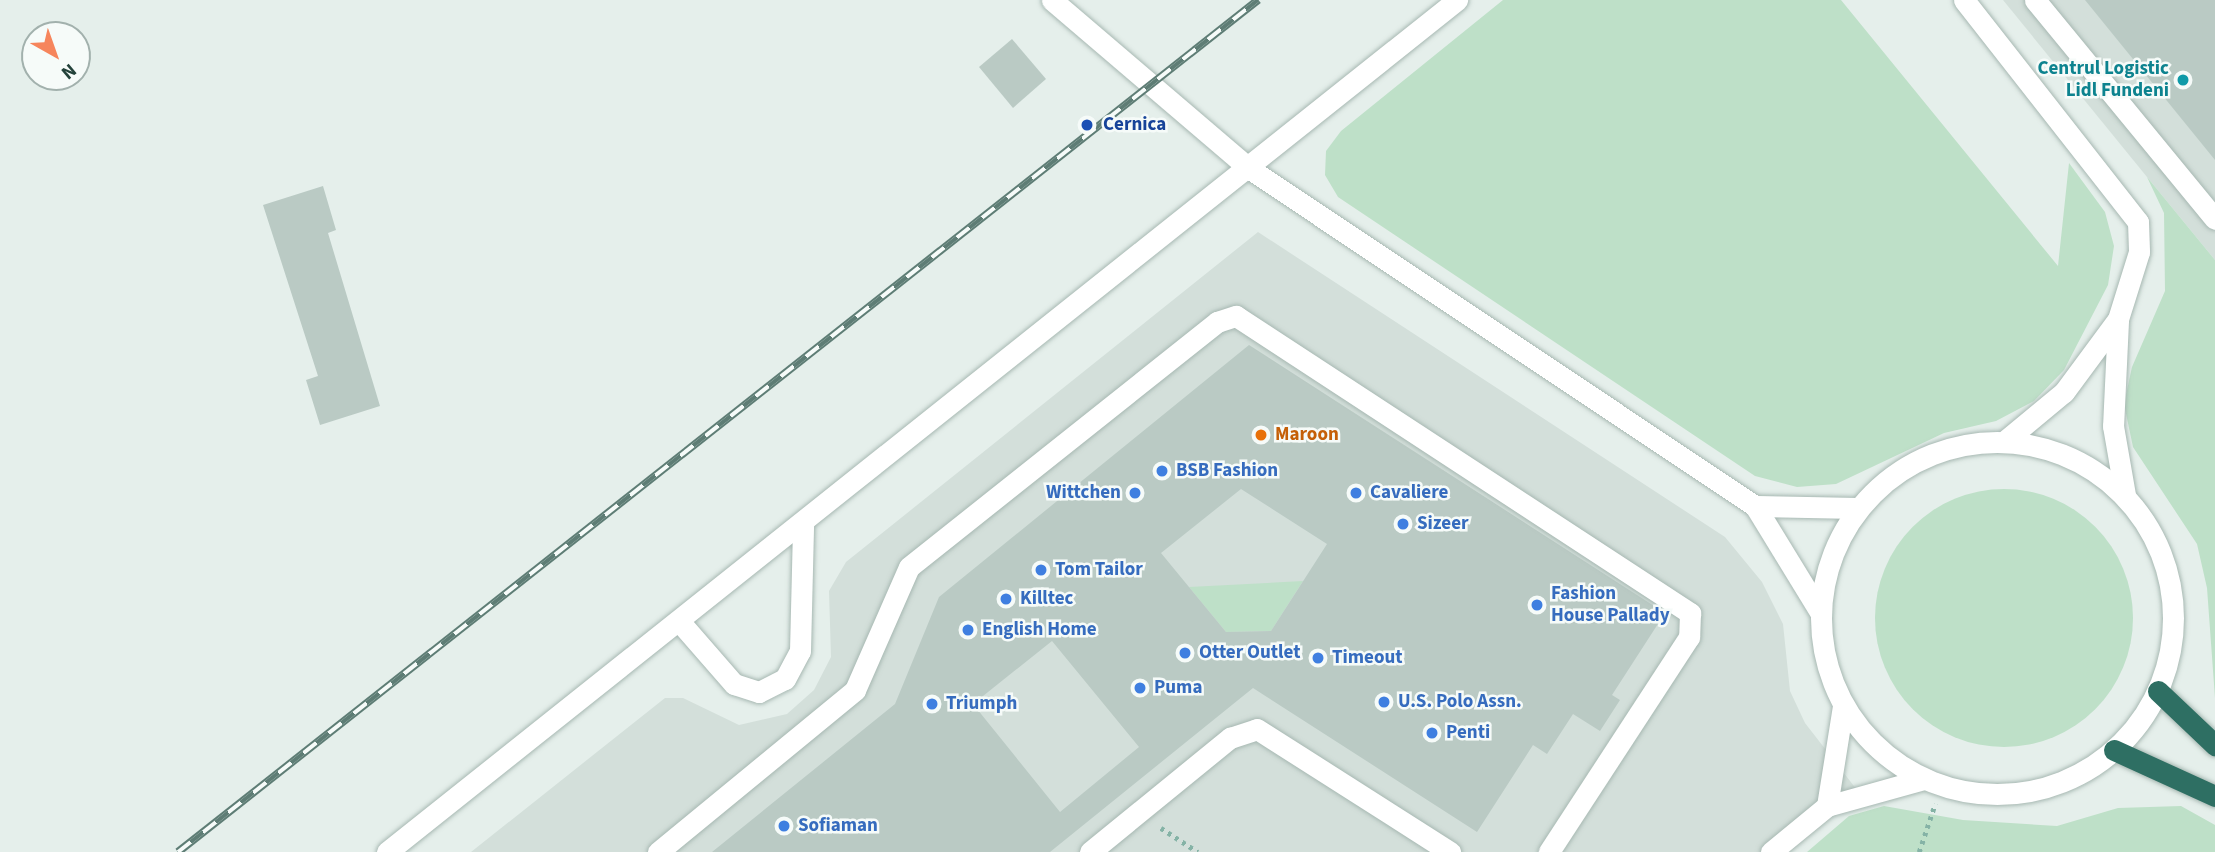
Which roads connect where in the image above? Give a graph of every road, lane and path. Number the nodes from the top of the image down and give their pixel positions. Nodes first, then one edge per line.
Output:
1 (1052, 0) edge
2 (1457, 0) edge
3 (1964, 0) edge
4 (2035, 0) edge
5 (1250, 169) junction
6 (2215, 219) edge
7 (2119, 319) junction
8 (2006, 441) junction
9 (2125, 495) junction
10 (1755, 506) junction
11 (1859, 508) junction
12 (803, 524) junction
13 (1821, 612) junction
14 (679, 621) junction
15 (2158, 691) junction
16 (1843, 706) junction
17 (2215, 745) edge
18 (2114, 750) junction
19 (1933, 783) junction
20 (2215, 796) edge
21 (1827, 806) junction
22 (387, 852) edge
23 (658, 852) edge
24 (1090, 852) edge
25 (1450, 852) edge
26 (1549, 852) edge
27 (1771, 852) edge
28 (1919, 852) edge

1 - 5 street
2 - 5 street
3 - 7 street
4 - 6 street
5 - 10 street
5 - 12 street
7 - 8 street
7 - 9 street
8 - 9 street
8 - 11 street
9 - 15 street
10 - 11 street
10 - 13 street
11 - 13 street
12 - 14 street
12 - 14 street
13 - 16 street
14 - 22 street
15 - 17 highway
15 - 18 street
16 - 19 street
16 - 21 street
18 - 19 street
18 - 20 highway
19 - 21 street
19 - 28 path
21 - 27 street
23 - 26 street
24 - 25 street

